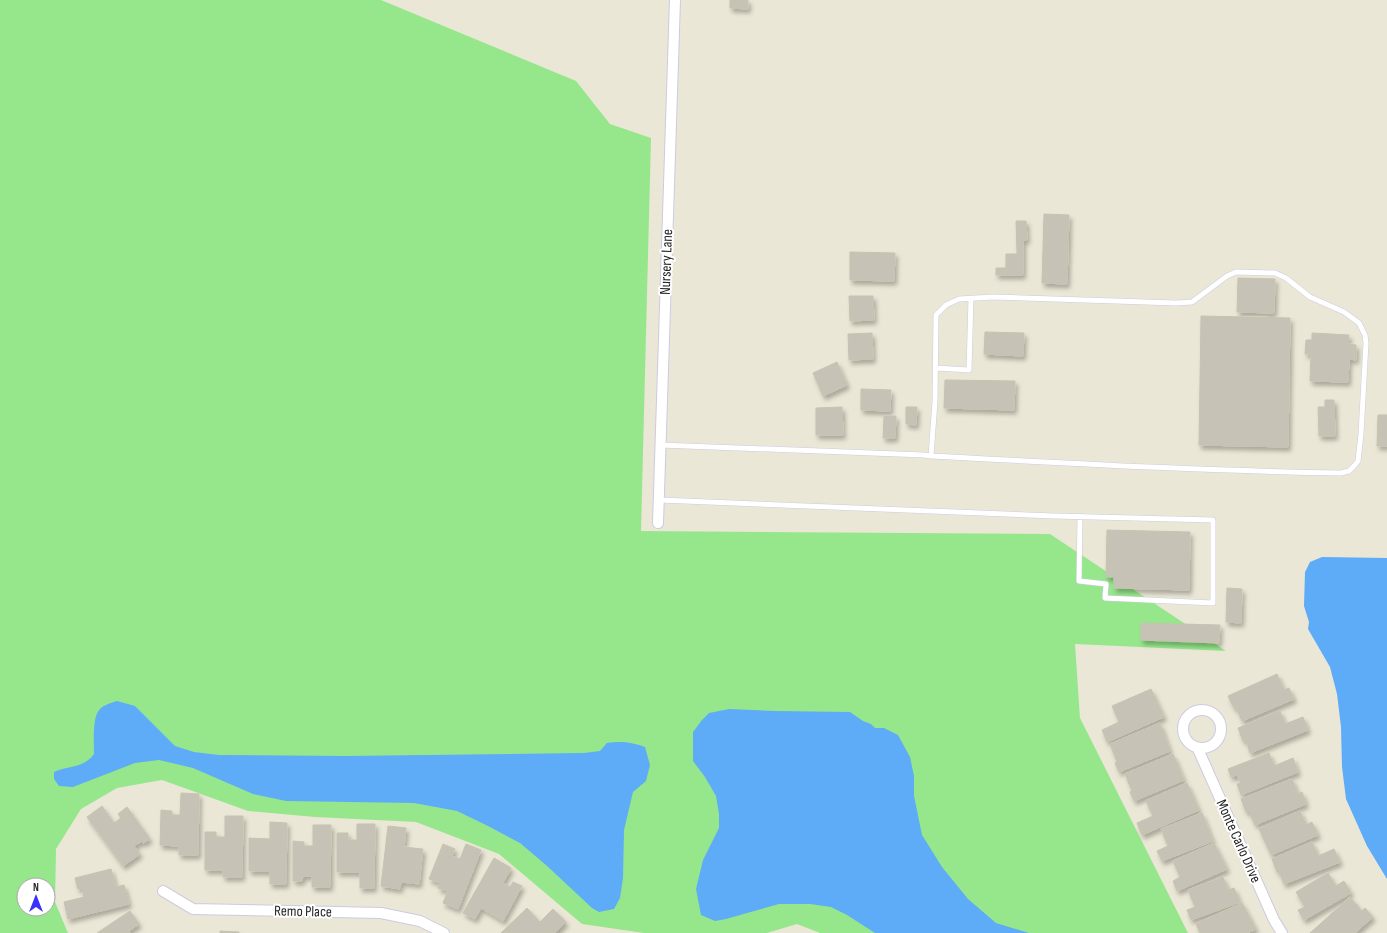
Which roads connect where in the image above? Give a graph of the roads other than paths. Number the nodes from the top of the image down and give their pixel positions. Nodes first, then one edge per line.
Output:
1 (675, 0) edge
2 (971, 298) junction
3 (935, 368) junction
4 (660, 445) junction
5 (931, 456) junction
6 (659, 500) junction
7 (1080, 516) junction
8 (658, 523) dead end
9 (1198, 748) dead end
10 (163, 891) dead end
11 (444, 933) edge
12 (1282, 933) edge

1 - 4 street, Nursery Lane
2 - 3 lane
2 - 3 lane
2 - 5 lane
3 - 5 lane
4 - 5 lane
4 - 6 street, Nursery Lane
6 - 7 lane
6 - 8 street, Nursery Lane
7 - 7 lane
9 - 12 street, Monte Carlo Drive
10 - 11 street, Remo Place

